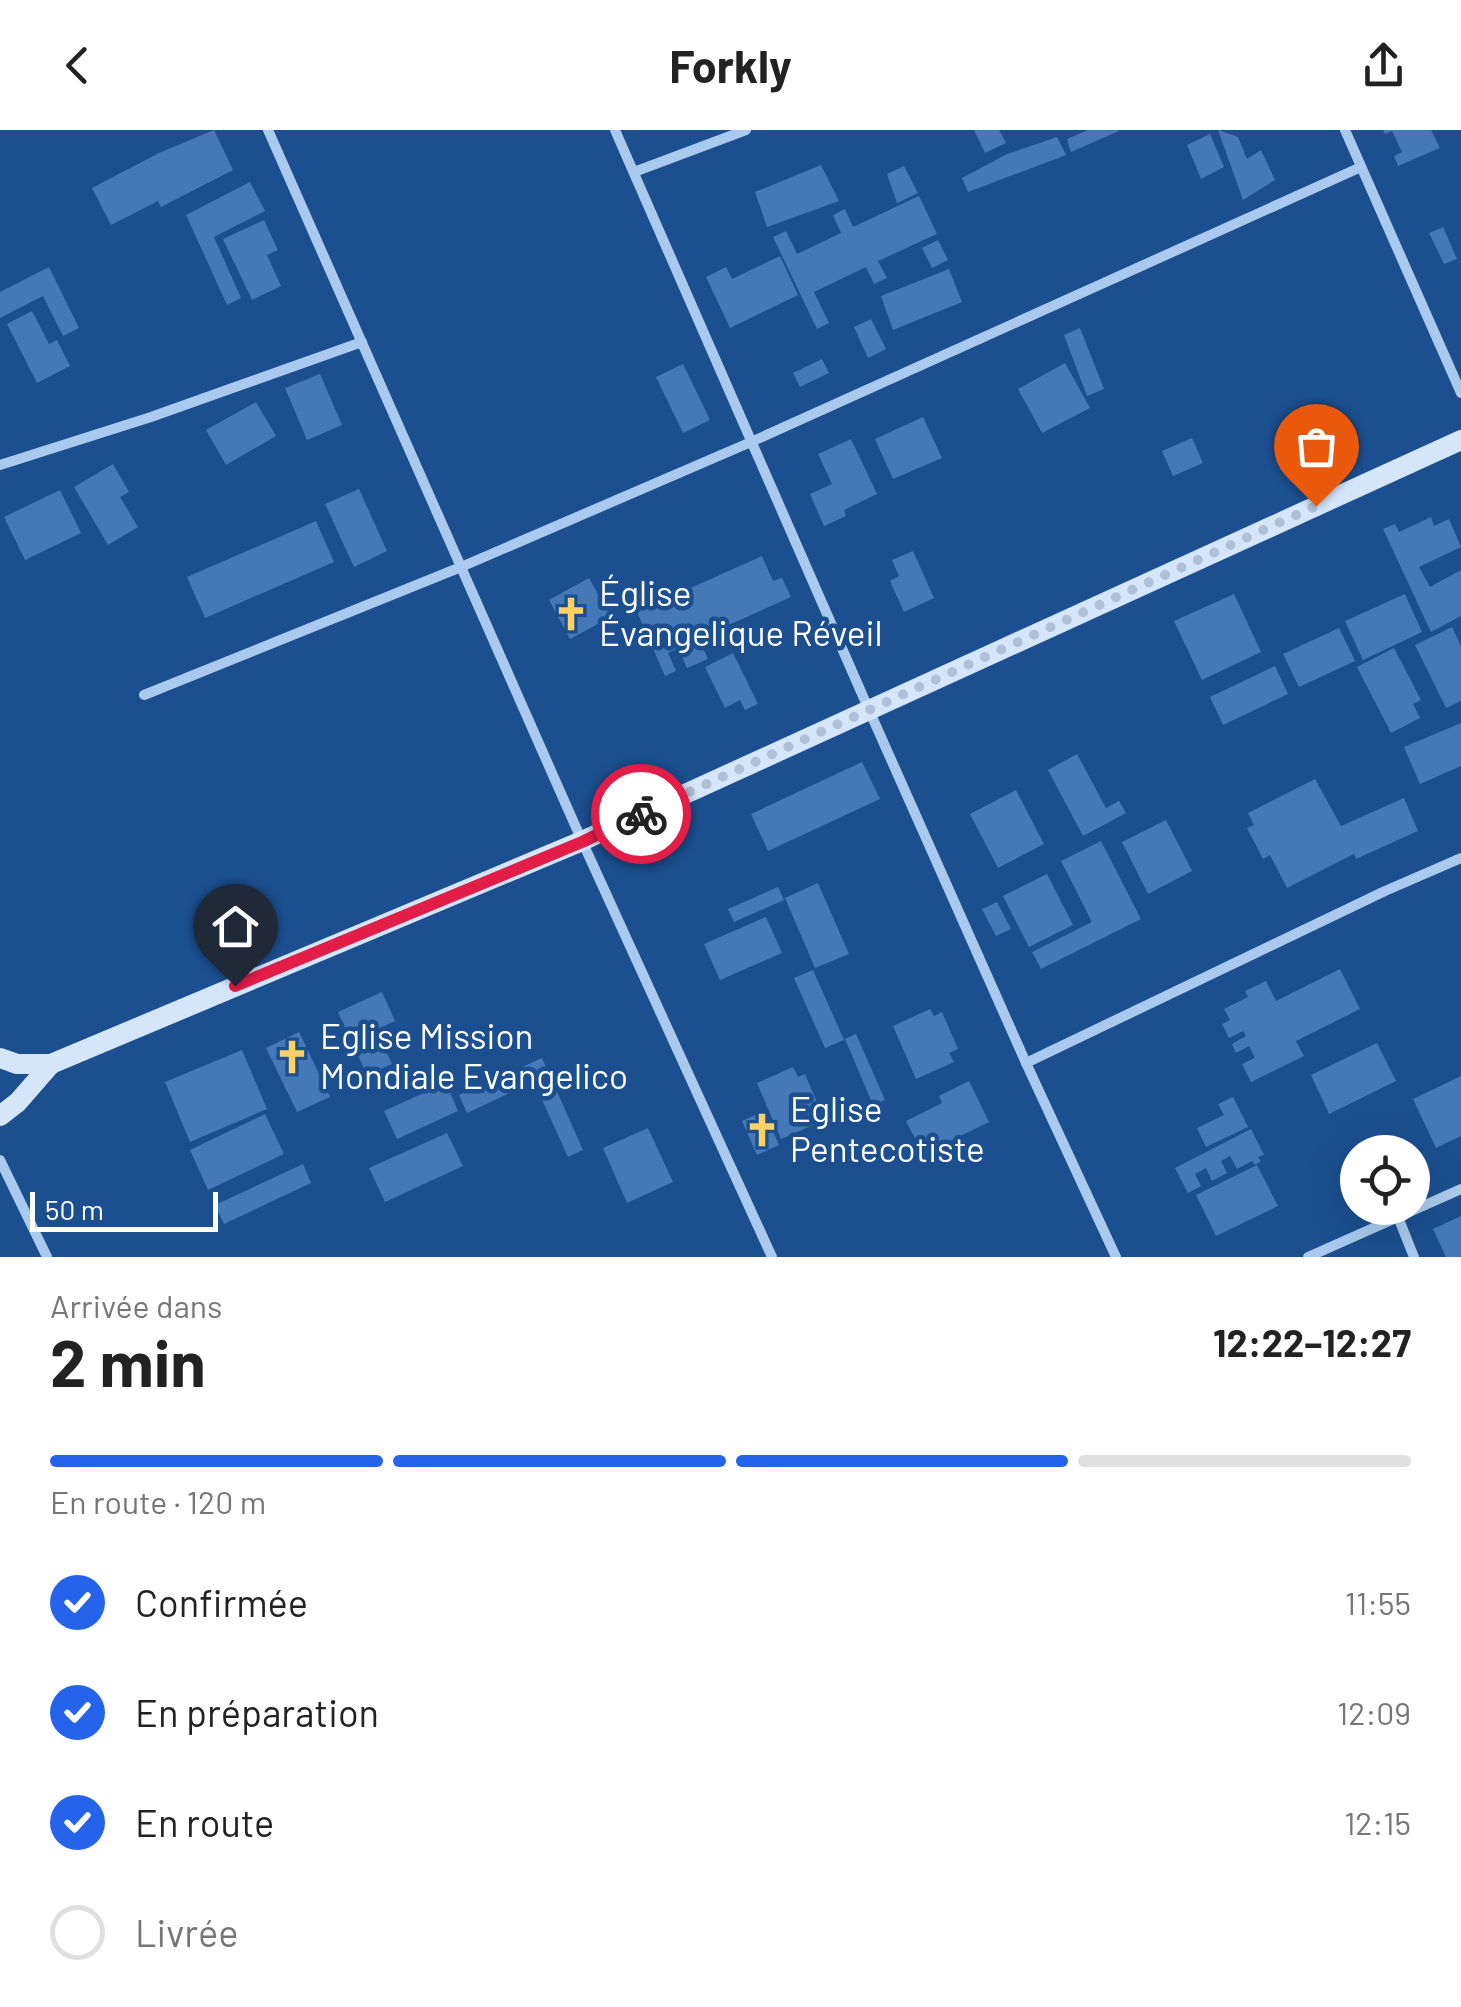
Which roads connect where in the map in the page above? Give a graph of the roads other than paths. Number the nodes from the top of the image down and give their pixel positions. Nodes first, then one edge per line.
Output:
1 (268, 130) edge
2 (615, 130) edge
3 (746, 130) edge
4 (1345, 130) edge
5 (1361, 167) junction
6 (634, 172) junction
7 (362, 342) junction
8 (1461, 392) edge
9 (1461, 440) edge
10 (751, 442) junction
11 (0, 464) edge
12 (461, 568) junction
13 (144, 695) dead end
14 (869, 710) junction
15 (582, 842) junction
16 (1461, 858) edge
17 (0, 1058) edge
18 (1026, 1063) junction
19 (52, 1064) junction
20 (0, 1116) edge
21 (0, 1160) edge
22 (1461, 1189) edge
23 (1430, 1203) edge
24 (1380, 1225) edge
25 (1401, 1225) edge
26 (47, 1257) edge
27 (772, 1257) edge
28 (1116, 1257) edge
29 (1308, 1257) edge
30 (1414, 1257) edge

1 - 7 street
2 - 6 street
3 - 6 street
4 - 5 street
5 - 8 street
5 - 10 street
6 - 10 street
7 - 11 street
7 - 12 street
9 - 14 street
10 - 12 street
10 - 14 street
12 - 13 street
12 - 15 street
14 - 15 street
14 - 18 street
15 - 19 street
15 - 27 street
16 - 18 street
17 - 19 street
18 - 28 street
19 - 20 street
21 - 26 street
22 - 23 street
24 - 29 street
25 - 30 street

